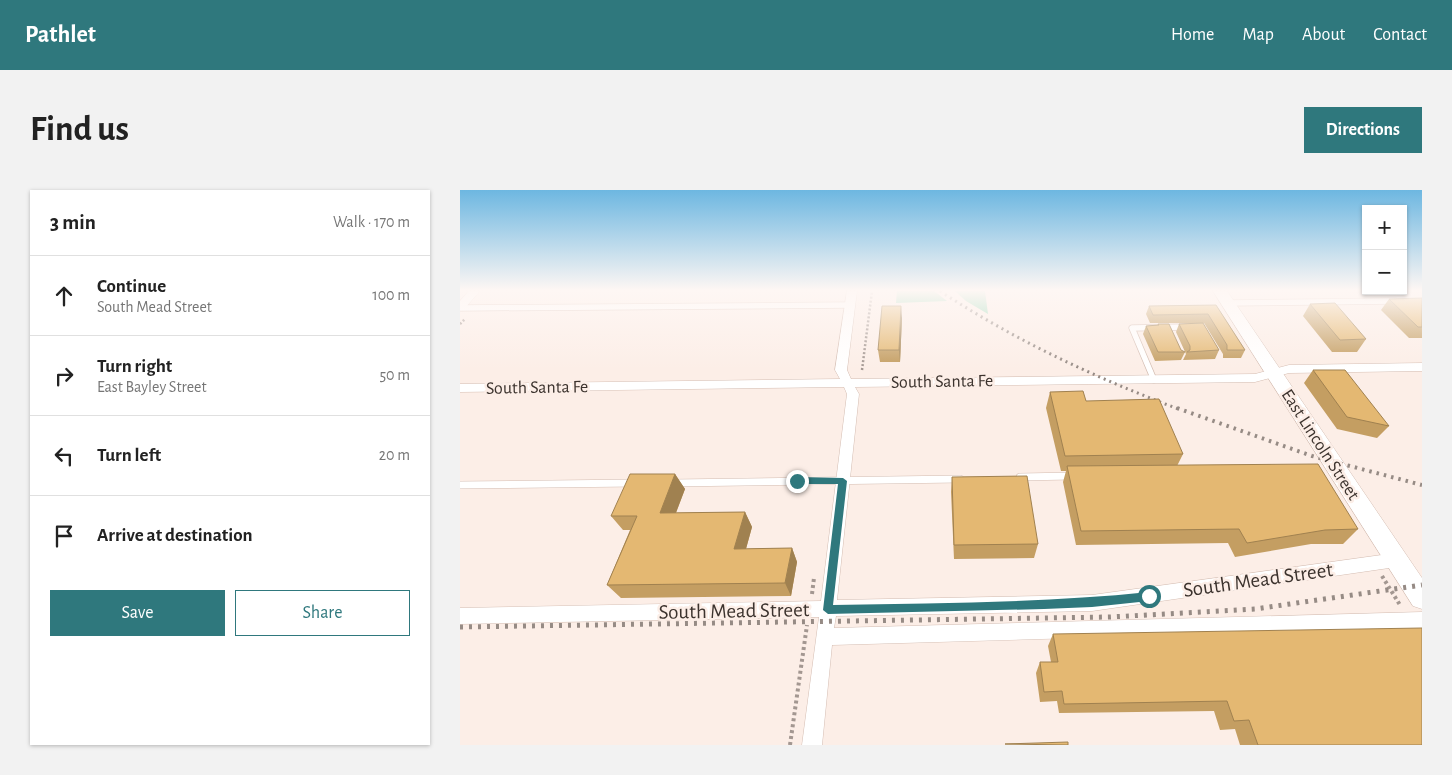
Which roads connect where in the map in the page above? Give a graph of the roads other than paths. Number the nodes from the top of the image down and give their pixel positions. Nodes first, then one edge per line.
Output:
1 (848, 317) edge
2 (1237, 317) edge
3 (1168, 327) junction
4 (1194, 327) edge
5 (1171, 335) edge
6 (1422, 368) edge
7 (1274, 373) junction
8 (1154, 380) junction
9 (847, 383) junction
10 (460, 388) edge
11 (1084, 476) edge
12 (968, 478) edge
13 (1016, 478) edge
14 (843, 481) junction
15 (646, 483) edge
16 (664, 483) edge
17 (460, 485) edge
18 (1396, 560) junction
19 (1422, 598) edge
20 (828, 610) junction
21 (460, 616) edge
22 (1422, 620) edge
23 (825, 637) junction
24 (812, 745) edge

1 - 9 street
2 - 7 street, East Lincoln Street
3 - 4 lane
3 - 5 lane
3 - 8 lane
6 - 7 street, South Santa Fe
7 - 8 street, South Santa Fe
7 - 18 street, East Lincoln Street
8 - 9 street, South Santa Fe
9 - 10 street, South Santa Fe
9 - 14 street
11 - 13 lane
12 - 14 lane
14 - 16 lane
14 - 20 street
15 - 17 lane
18 - 19 street, East Lincoln Street
18 - 20 street, South Mead Street
20 - 21 street, South Mead Street
20 - 23 street
22 - 23 street, South Mead Street
23 - 24 street

